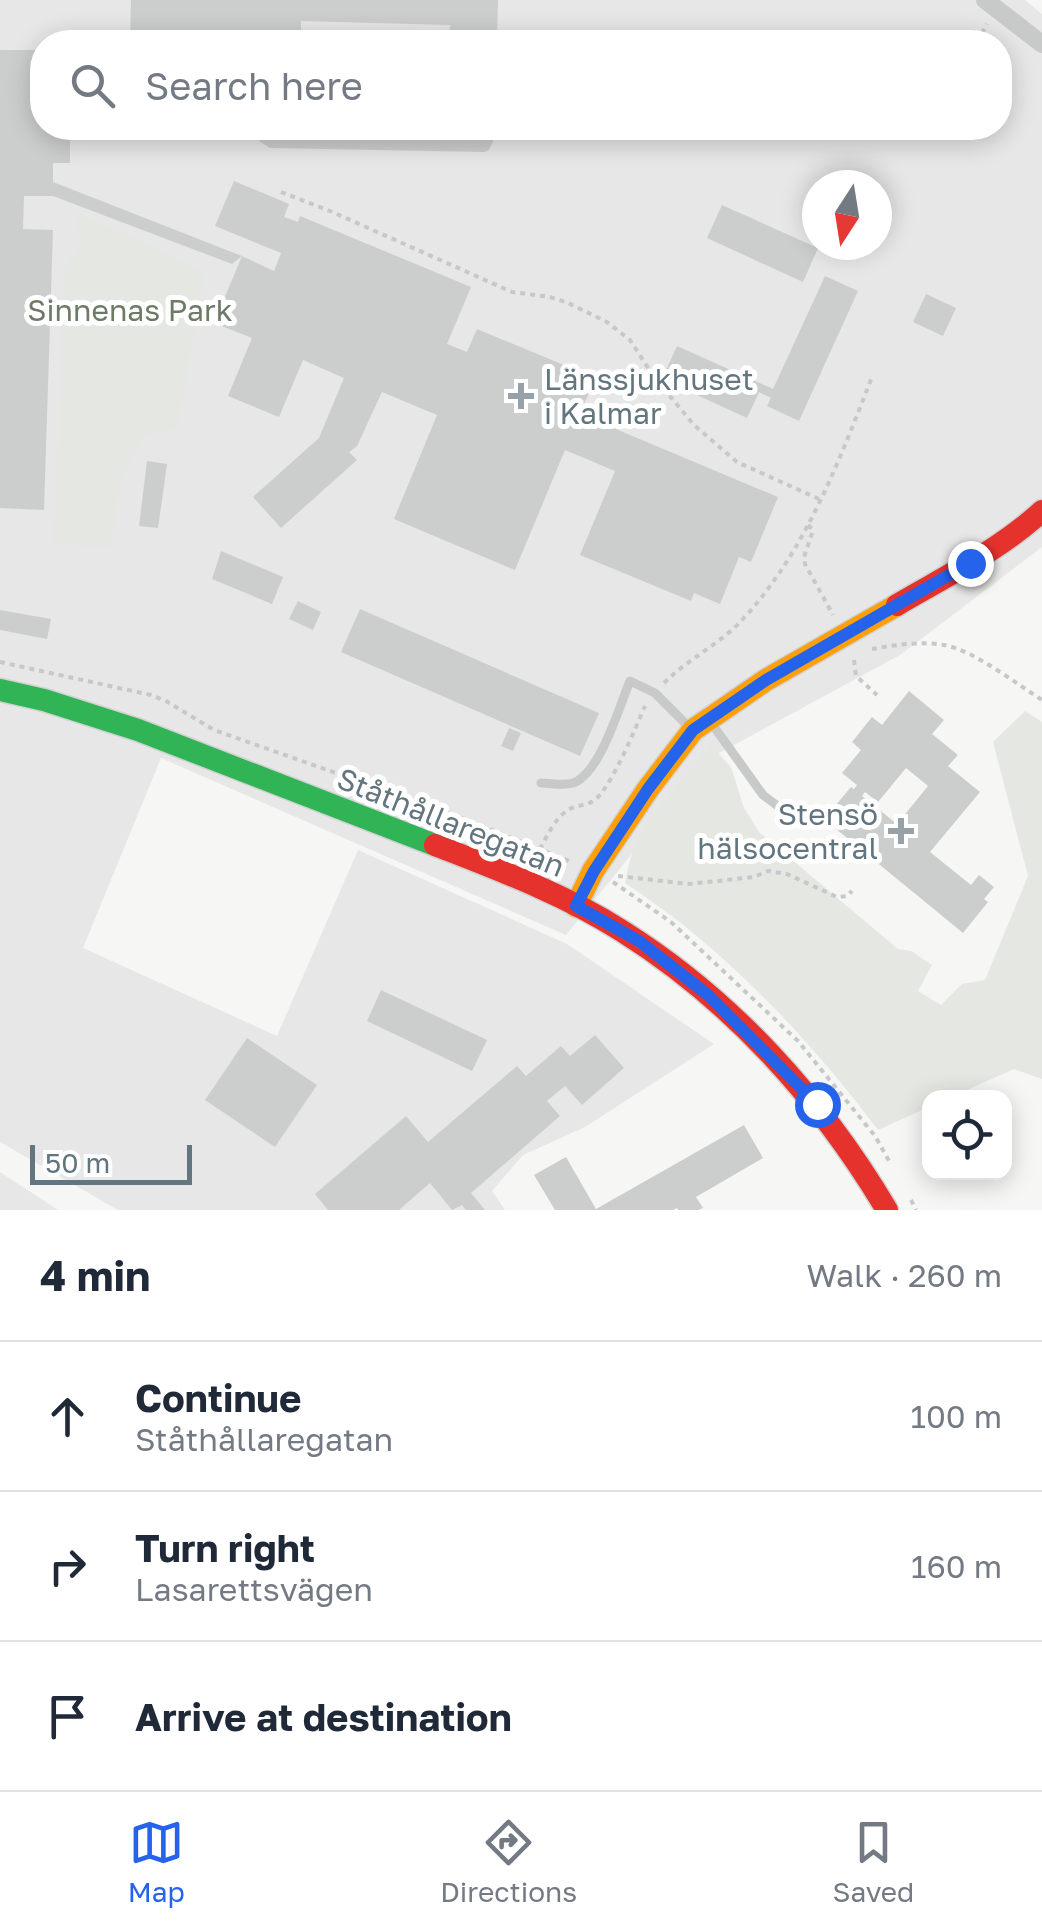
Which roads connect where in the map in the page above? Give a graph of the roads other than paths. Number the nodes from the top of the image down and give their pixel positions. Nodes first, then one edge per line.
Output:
1 (985, 0) edge
2 (1042, 44) edge
3 (1042, 510) edge
4 (0, 690) edge
5 (700, 725) junction
6 (541, 782) dead end
7 (783, 810) dead end
8 (576, 906) junction
9 (886, 1210) edge

1 - 2 street
3 - 5 street
4 - 8 street, Ståthållaregatan
5 - 6 lane
5 - 7 lane
5 - 8 street
8 - 9 street, Ståthållaregatan

